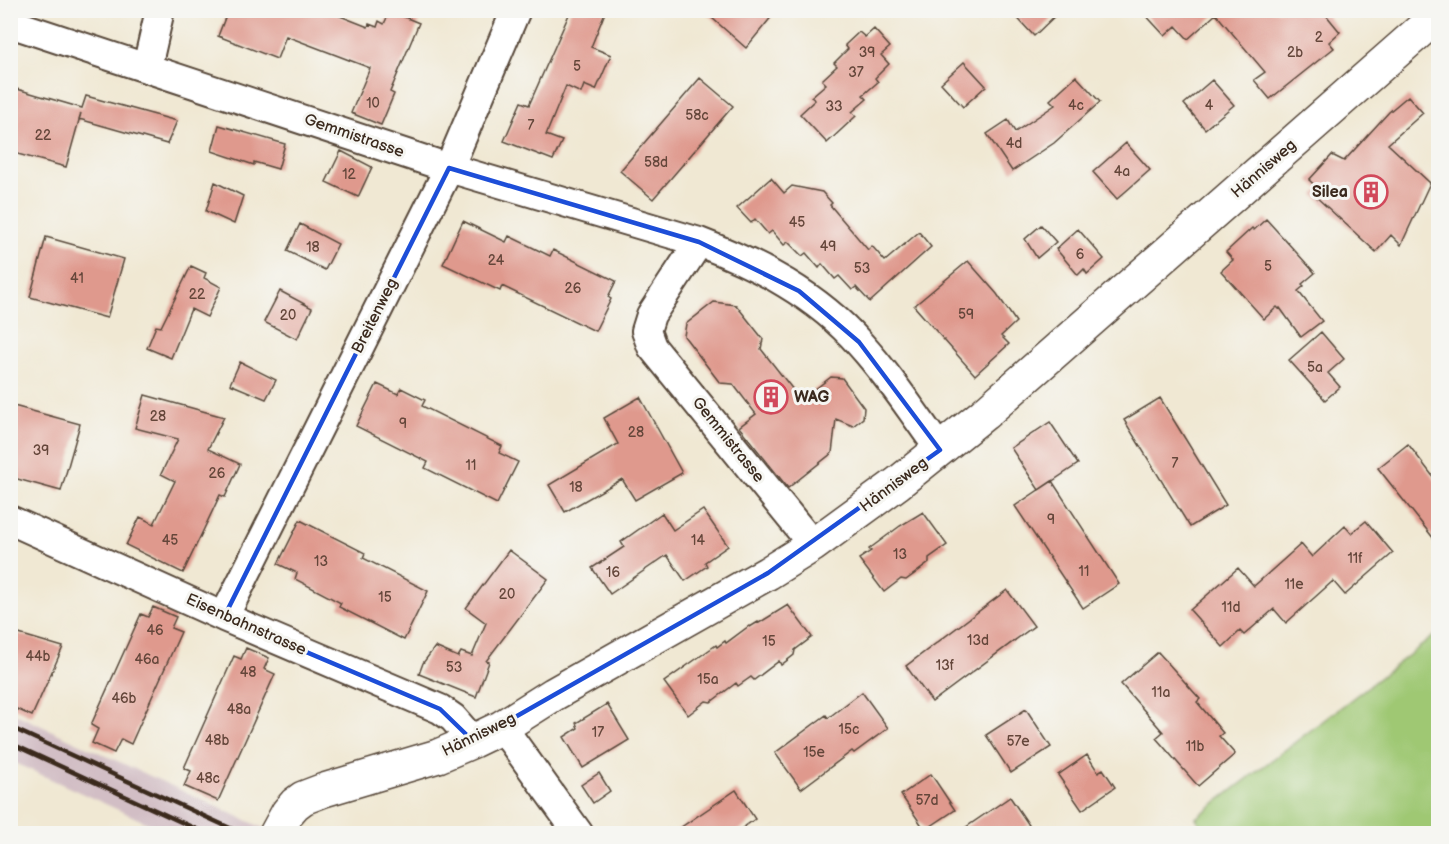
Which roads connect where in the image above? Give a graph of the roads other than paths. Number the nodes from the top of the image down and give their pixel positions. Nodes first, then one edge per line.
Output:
1 (160, 10) edge
2 (516, 10) edge
3 (1438, 15) edge
4 (10, 23) edge
5 (147, 67) junction
6 (449, 168) junction
7 (699, 242) junction
8 (940, 450) junction
9 (10, 520) edge
10 (813, 545) junction
11 (224, 617) junction
12 (502, 726) junction
13 (473, 741) junction
14 (276, 834) edge
15 (579, 834) edge

1 - 5 street
2 - 6 street, Breitenweg
3 - 8 street, Hännisweg
4 - 5 street, Gemmistrasse
5 - 6 street, Gemmistrasse
6 - 7 street, Gemmistrasse
6 - 11 street, Breitenweg
7 - 8 street, Gemmistrasse
7 - 10 street, Gemmistrasse
8 - 10 street, Hännisweg
9 - 11 street, Eisenbahnstrasse
10 - 12 street, Hännisweg
11 - 13 street, Eisenbahnstrasse
12 - 13 street, Hännisweg
12 - 15 street
13 - 14 street, Hännisweg

